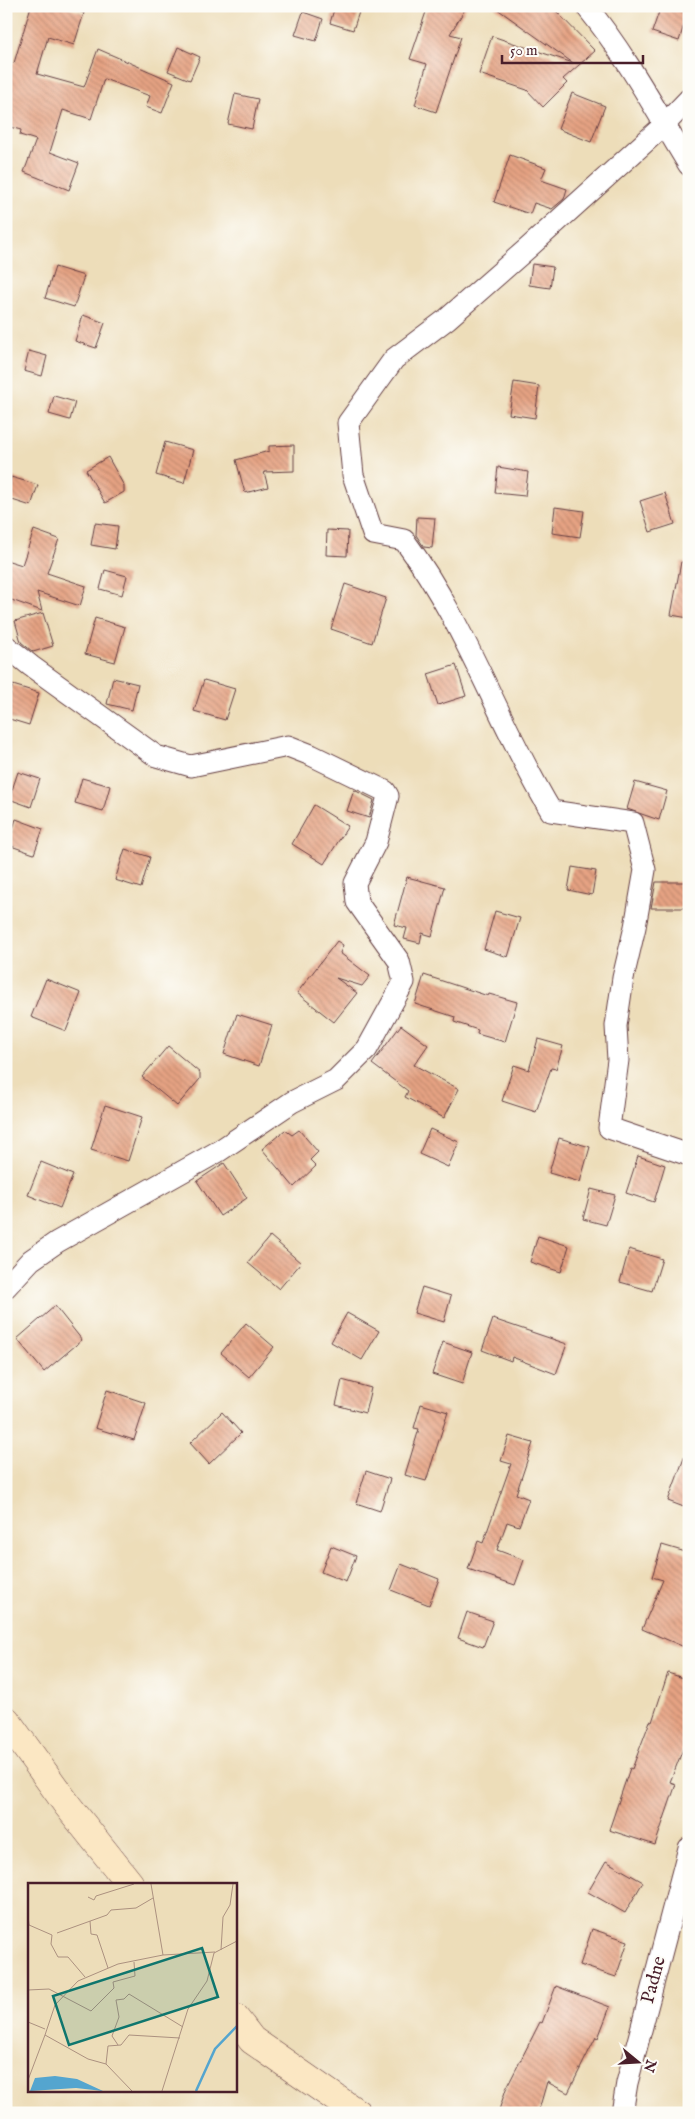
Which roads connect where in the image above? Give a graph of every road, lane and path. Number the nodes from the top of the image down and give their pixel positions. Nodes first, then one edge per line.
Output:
1 (586, 6) edge
2 (689, 99) edge
3 (664, 125) junction
4 (689, 165) edge
5 (6, 646) edge
6 (689, 1155) edge
7 (6, 1287) edge
8 (6, 1720) edge
9 (689, 1848) edge
10 (129, 1883) edge
11 (236, 2019) edge
12 (357, 2113) edge
13 (622, 2113) edge

1 - 3 street
2 - 3 street
3 - 4 street
3 - 6 street
5 - 7 street
8 - 10 main road
9 - 13 street, Padne
11 - 12 main road

